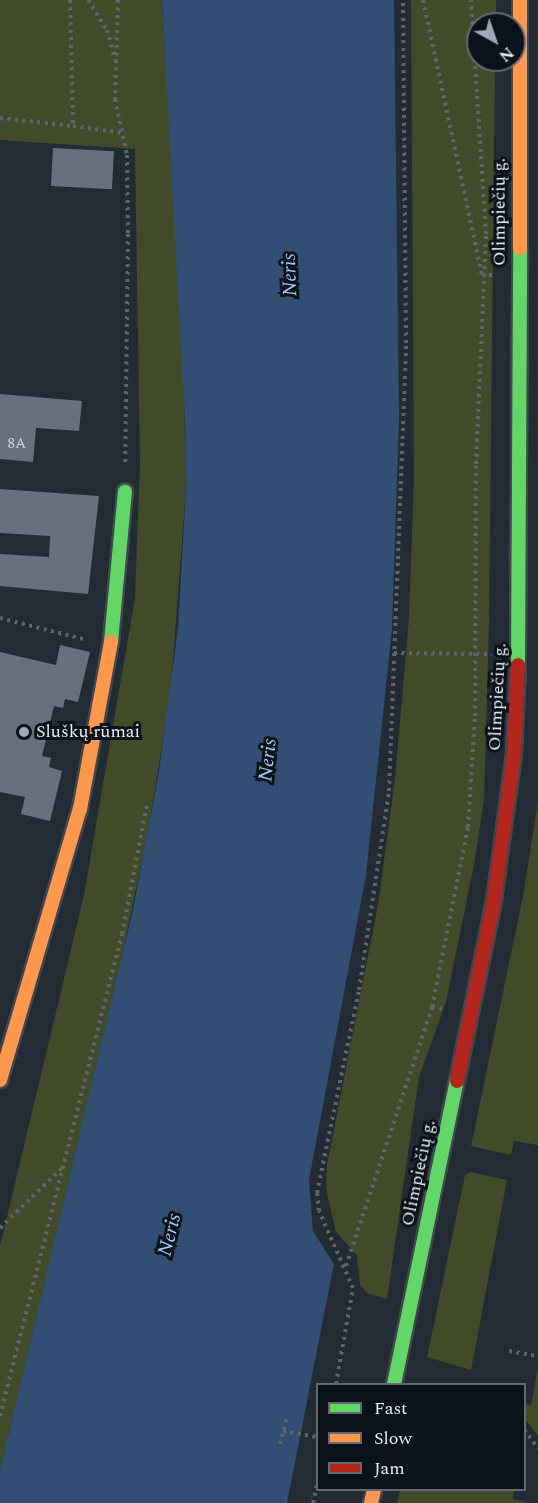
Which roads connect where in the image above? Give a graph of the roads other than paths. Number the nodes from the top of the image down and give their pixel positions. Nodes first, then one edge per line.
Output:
1 (520, 0) edge
2 (125, 492) road end
3 (0, 1080) edge
4 (394, 1383) edge

1 - 4 street, Olimpiečių g.
2 - 3 street

